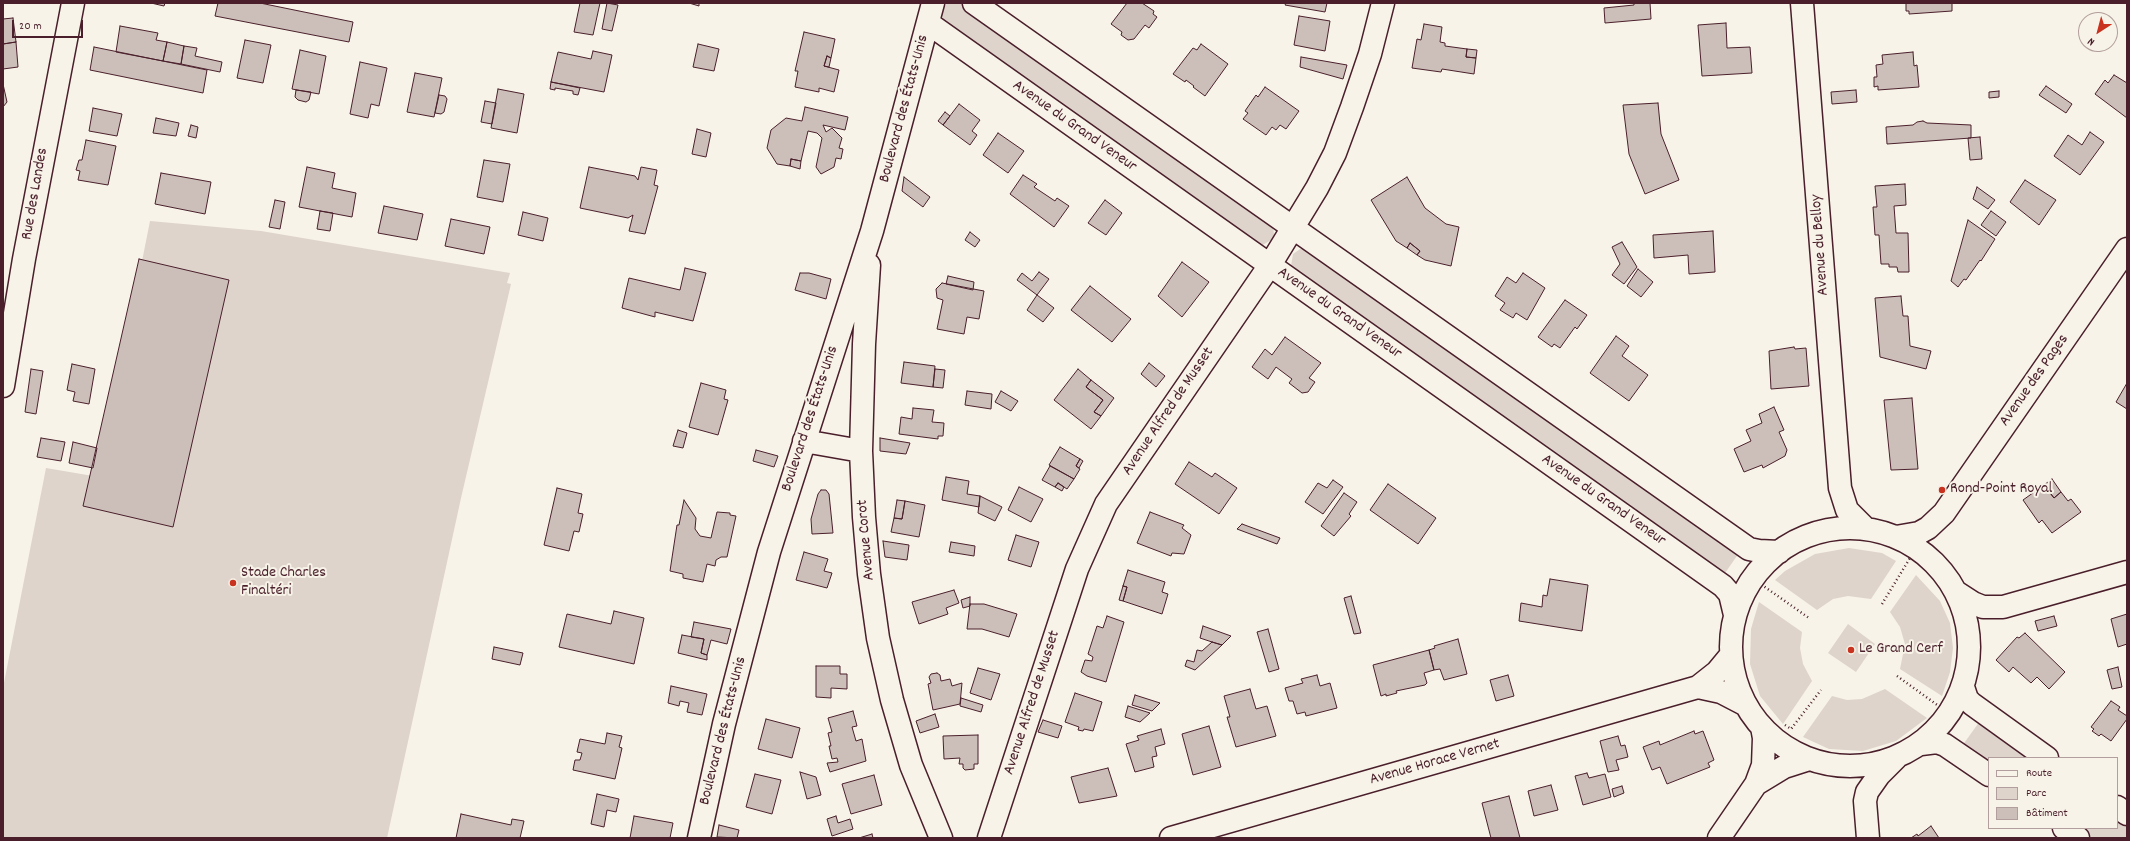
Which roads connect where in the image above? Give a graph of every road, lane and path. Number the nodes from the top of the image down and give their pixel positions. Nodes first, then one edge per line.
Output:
1 (73, 3) edge
2 (974, 3) edge
3 (1383, 3) edge
4 (1802, 3) edge
5 (930, 13) edge
6 (1293, 228) junction
7 (872, 231) junction
8 (2127, 249) edge
9 (1270, 265) junction
10 (3, 386) edge
11 (804, 441) junction
12 (861, 451) junction
13 (1840, 488) junction
14 (1944, 513) junction
15 (1866, 529) junction
16 (1818, 532) junction
17 (1896, 537) junction
18 (1916, 548) junction
19 (1779, 552) junction
20 (1938, 566) junction
21 (2127, 572) edge
22 (1747, 574) junction
23 (1956, 592) junction
24 (1882, 604) dead end
25 (2003, 607) junction
26 (1736, 615) junction
27 (1810, 618) dead end
28 (1970, 646) junction
29 (1731, 655) junction
30 (1896, 676) dead end
31 (1698, 687) junction
32 (1963, 687) junction
33 (1821, 690) dead end
34 (1746, 705) junction
35 (1941, 707) dead end
36 (1764, 729) junction
37 (1920, 744) junction
38 (1897, 757) junction
39 (2046, 757) edge
40 (1818, 762) junction
41 (1988, 775) edge
42 (1756, 784) junction
43 (1865, 801) junction
44 (2118, 808) edge
45 (2127, 814) edge
46 (2065, 829) edge
47 (699, 838) edge
48 (941, 838) edge
49 (989, 838) edge
50 (1171, 838) edge
51 (1719, 838) edge
52 (1868, 838) edge
53 (2078, 838) edge

1 - 10 street, Rue des Landes
2 - 6 street
3 - 6 street, Avenue Alfred de Musset
4 - 13 street, Avenue du Belloy
5 - 7 street, Boulevard des États-Unis
5 - 9 street, Avenue du Grand Veneur
6 - 9 street, Avenue Alfred de Musset
6 - 19 street
7 - 11 street, Boulevard des États-Unis
7 - 12 street, Avenue Corot
8 - 14 street, Avenue des Pages
9 - 26 street, Avenue du Grand Veneur
9 - 49 street, Avenue Alfred de Musset
11 - 12 street
11 - 47 street, Boulevard des États-Unis
12 - 48 street, Avenue Corot
13 - 15 street
13 - 16 street
14 - 17 street
14 - 20 street
15 - 16 street
15 - 17 street
16 - 19 street
17 - 18 street
18 - 20 street
18 - 24 path
19 - 22 street
20 - 23 street
21 - 25 street
22 - 26 street
22 - 27 path
23 - 25 street
23 - 28 street
25 - 28 street
26 - 29 street
28 - 32 street
29 - 31 street
29 - 34 street
30 - 35 path
31 - 34 street
31 - 50 street, Avenue Horace Vernet
32 - 37 street
32 - 39 street
33 - 36 path
34 - 36 street
36 - 40 street
36 - 42 street
37 - 38 street
37 - 41 street
38 - 40 street
38 - 43 street
40 - 42 street
40 - 43 street
42 - 51 street
43 - 52 street
44 - 45 street
46 - 53 street

